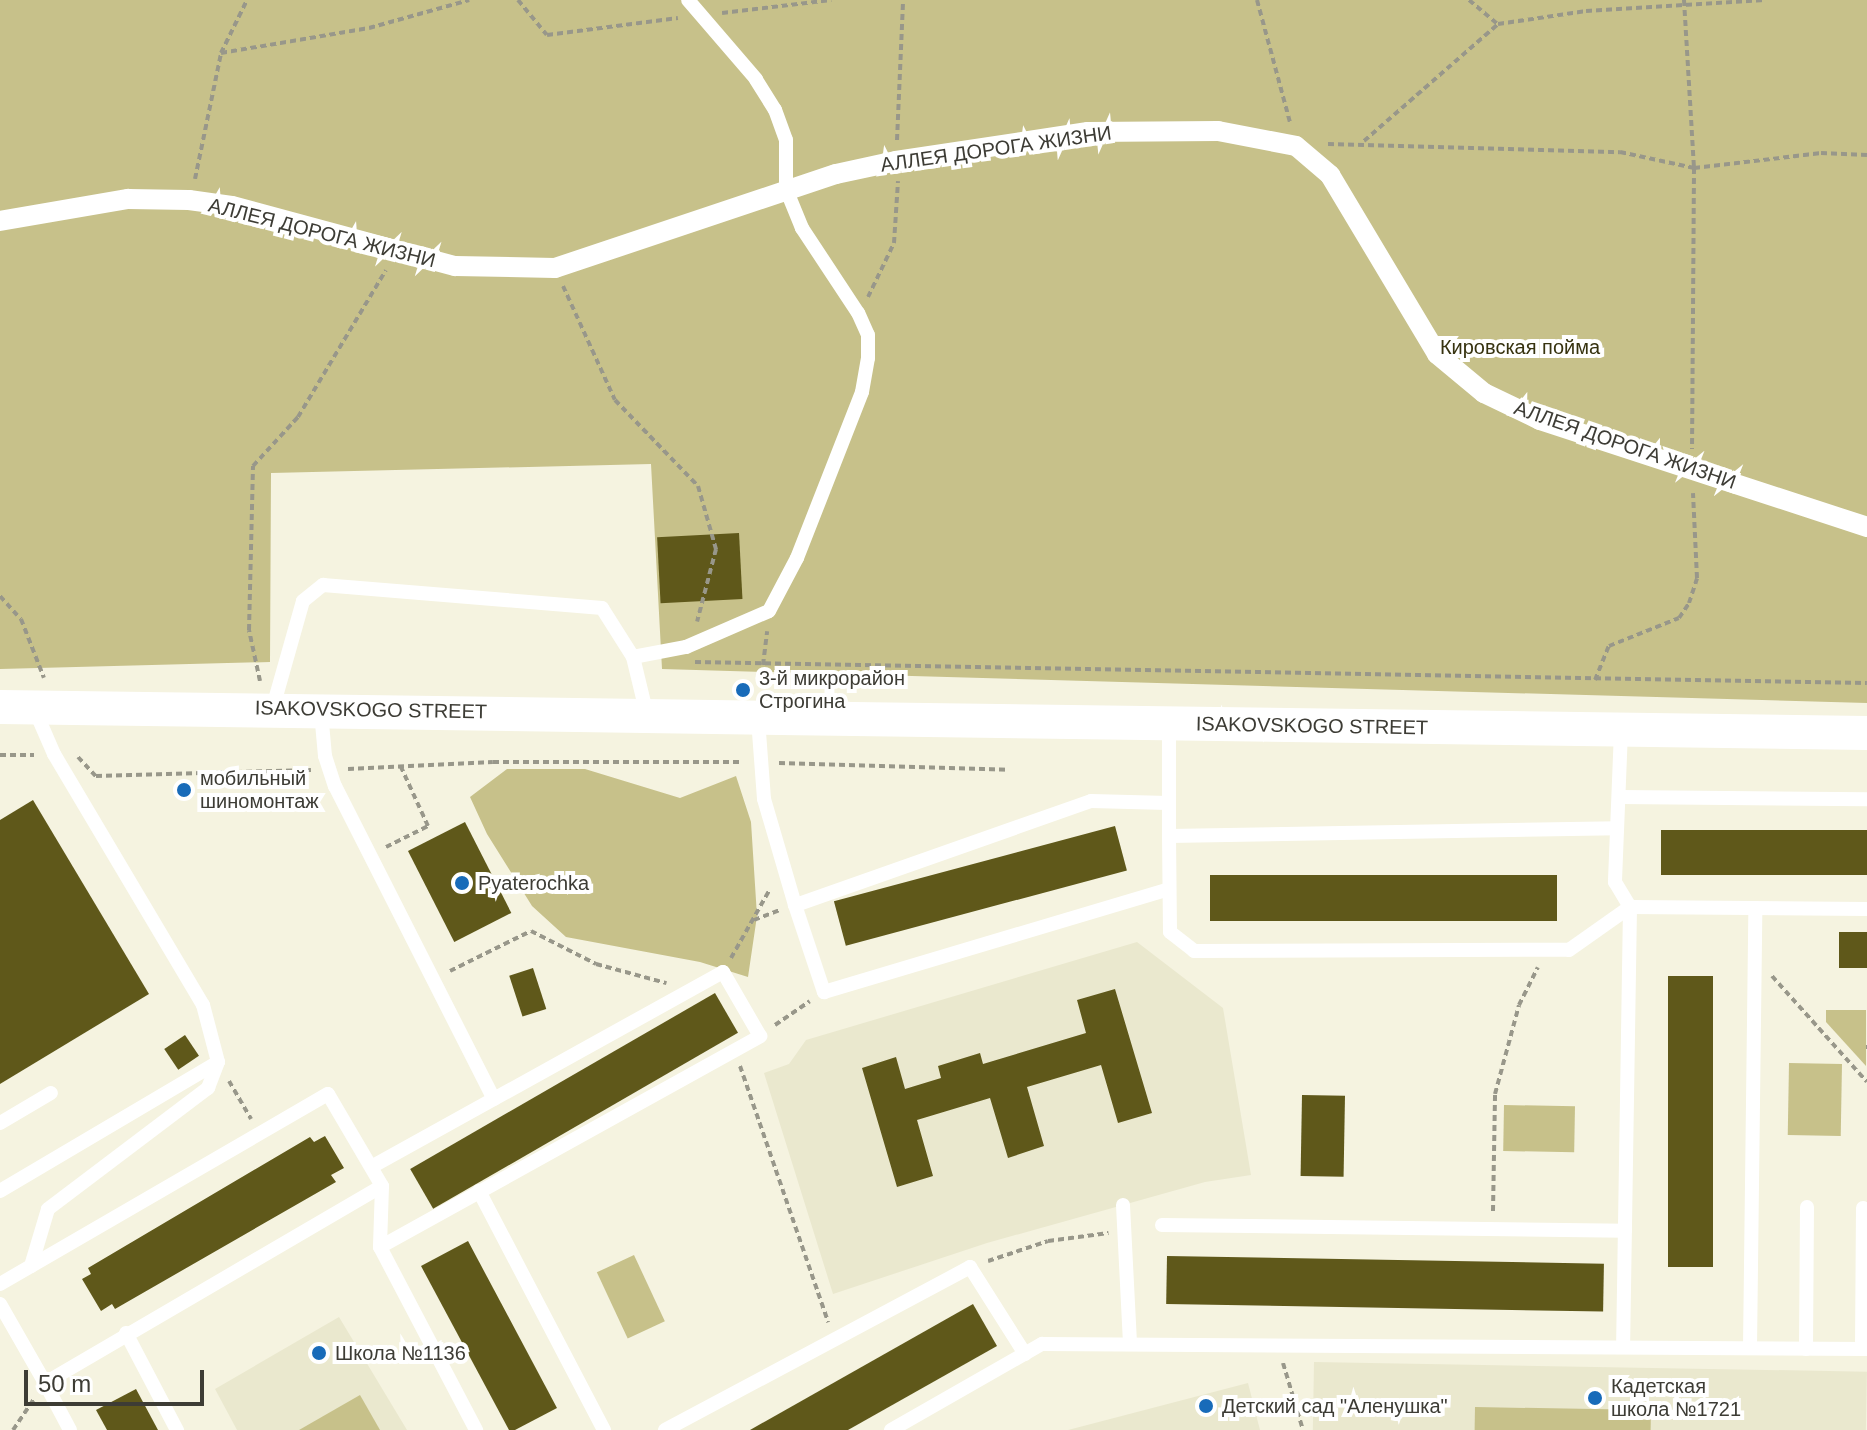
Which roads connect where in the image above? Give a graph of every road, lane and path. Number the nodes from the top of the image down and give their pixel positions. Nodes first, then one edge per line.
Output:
1 (247, 0) edge
2 (469, 0) edge
3 (518, 0) edge
4 (688, 0) edge
5 (831, 0) edge
6 (903, 0) edge
7 (1257, 0) edge
8 (1469, 0) edge
9 (1684, 0) edge
10 (1765, 0) edge
11 (1684, 9) junction
12 (694, 16) junction
13 (1498, 24) junction
14 (221, 53) junction
15 (1362, 142) junction
16 (1296, 146) junction
17 (1867, 155) edge
18 (896, 161) junction
19 (1694, 168) junction
20 (786, 189) junction
21 (189, 200) junction
22 (0, 221) edge
23 (396, 253) junction
24 (555, 268) junction
25 (858, 313) junction
26 (1692, 470) junction
27 (1867, 527) edge
28 (0, 596) edge
29 (769, 611) junction
30 (686, 647) junction
31 (633, 657) junction
32 (763, 665) junction
33 (1595, 680) junction
34 (1867, 683) edge
35 (266, 694) junction
36 (27, 699) edge
37 (321, 712) junction
38 (647, 715) junction
39 (758, 719) junction
40 (1169, 723) junction
41 (1621, 731) junction
42 (1867, 733) edge
43 (54, 754) junction
44 (0, 755) edge
45 (761, 762) junction
46 (401, 766) junction
47 (330, 770) junction
48 (1009, 770) dead end
49 (1619, 797) junction
50 (1867, 799) edge
51 (1168, 803) junction
52 (1617, 828) junction
53 (1169, 836) junction
54 (370, 855) junction
55 (783, 866) junction
56 (1169, 889) junction
57 (795, 905) junction
58 (1630, 907) junction
59 (1755, 908) junction
60 (1867, 909) edge
61 (752, 921) junction
62 (1547, 950) junction
63 (1754, 956) junction
64 (723, 972) junction
65 (433, 980) junction
66 (691, 990) junction
67 (824, 992) junction
68 (760, 1036) junction
69 (735, 1050) junction
70 (218, 1062) junction
71 (1867, 1082) edge
72 (51, 1093) dead end
73 (494, 1099) junction
74 (0, 1123) edge
75 (259, 1133) junction
76 (371, 1167) junction
77 (382, 1186) junction
78 (0, 1191) edge
79 (479, 1191) junction
80 (1123, 1205) dead end
81 (1807, 1207) dead end
82 (1863, 1208) dead end
83 (1162, 1225) dead end
84 (1493, 1229) junction
85 (1124, 1231) junction
86 (1625, 1231) junction
87 (380, 1247) junction
88 (31, 1266) junction
89 (970, 1267) junction
90 (0, 1284) edge
91 (0, 1304) edge
92 (126, 1333) junction
93 (836, 1339) junction
94 (1130, 1343) junction
95 (1278, 1344) junction
96 (1623, 1347) junction
97 (1750, 1348) junction
98 (1806, 1349) junction
99 (1864, 1349) edge
100 (1025, 1354) junction
101 (45, 1383) junction
102 (13, 1430) edge
103 (70, 1430) edge
104 (177, 1430) edge
105 (476, 1430) edge
106 (604, 1430) edge
107 (665, 1430) edge
108 (891, 1430) edge
109 (1303, 1430) edge

1 - 14 path
2 - 14 path
3 - 12 path
4 - 12 lane
5 - 12 path
6 - 18 path
7 - 16 path
8 - 13 path
9 - 11 path
10 - 11 path
11 - 13 path
11 - 19 path
12 - 20 lane
13 - 15 path
14 - 21 path
15 - 16 path
15 - 19 path
16 - 18 street, АЛЛЕЯ ДОРОГА ЖИЗНИ
16 - 26 street, АЛЛЕЯ ДОРОГА ЖИЗНИ
17 - 19 path
18 - 20 street, АЛЛЕЯ ДОРОГА ЖИЗНИ
18 - 25 path
19 - 26 path
20 - 24 street, АЛЛЕЯ ДОРОГА ЖИЗНИ
20 - 25 lane
21 - 22 street, АЛЛЕЯ ДОРОГА ЖИЗНИ
21 - 23 street, АЛЛЕЯ ДОРОГА ЖИЗНИ
23 - 24 street, АЛЛЕЯ ДОРОГА ЖИЗНИ
23 - 35 path
24 - 30 path
25 - 29 lane
26 - 27 street, АЛЛЕЯ ДОРОГА ЖИЗНИ
26 - 33 path
28 - 36 path
29 - 30 lane
29 - 32 path
30 - 31 lane
30 - 32 path
31 - 35 lane
31 - 38 lane
32 - 33 path
33 - 34 path
35 - 36 street, ISAKOVSKOGO STREET
35 - 37 street, ISAKOVSKOGO STREET
36 - 43 lane
37 - 38 street, ISAKOVSKOGO STREET
37 - 47 lane
38 - 39 street, ISAKOVSKOGO STREET
39 - 40 street, ISAKOVSKOGO STREET
39 - 45 lane
40 - 41 street, ISAKOVSKOGO STREET
40 - 51 lane
41 - 42 street, ISAKOVSKOGO STREET
41 - 49 lane
43 - 44 path
43 - 47 path
43 - 70 lane
45 - 46 path
45 - 48 path
45 - 55 lane
46 - 47 path
46 - 54 path
47 - 54 lane
49 - 50 lane
49 - 52 lane
51 - 53 lane
51 - 57 lane
52 - 53 lane
52 - 58 lane
53 - 56 lane
54 - 65 lane
55 - 57 lane
55 - 61 path
56 - 62 lane
56 - 67 lane
57 - 61 path
57 - 67 lane
58 - 59 lane
58 - 62 lane
58 - 86 lane
59 - 60 lane
59 - 63 lane
61 - 64 path
62 - 84 path
63 - 71 path
63 - 97 lane
64 - 66 lane
64 - 68 lane
65 - 66 path
65 - 73 lane
66 - 73 lane
67 - 68 path
68 - 69 lane
69 - 79 lane
69 - 93 path
70 - 75 path
70 - 78 lane
70 - 88 lane
72 - 74 lane
73 - 76 lane
75 - 76 lane
75 - 88 lane
76 - 77 lane
77 - 87 lane
77 - 92 lane
79 - 87 lane
79 - 106 lane
80 - 85 lane
81 - 98 lane
82 - 99 lane
83 - 84 lane
84 - 86 lane
85 - 89 path
85 - 94 lane
86 - 96 lane
87 - 105 lane
88 - 90 lane
89 - 93 lane
89 - 100 lane
91 - 101 lane
92 - 101 lane
92 - 104 lane
93 - 107 lane
94 - 95 lane
94 - 100 lane
95 - 96 lane
95 - 109 path
96 - 97 lane
97 - 98 lane
98 - 99 lane
100 - 108 lane
101 - 102 path
101 - 103 lane

